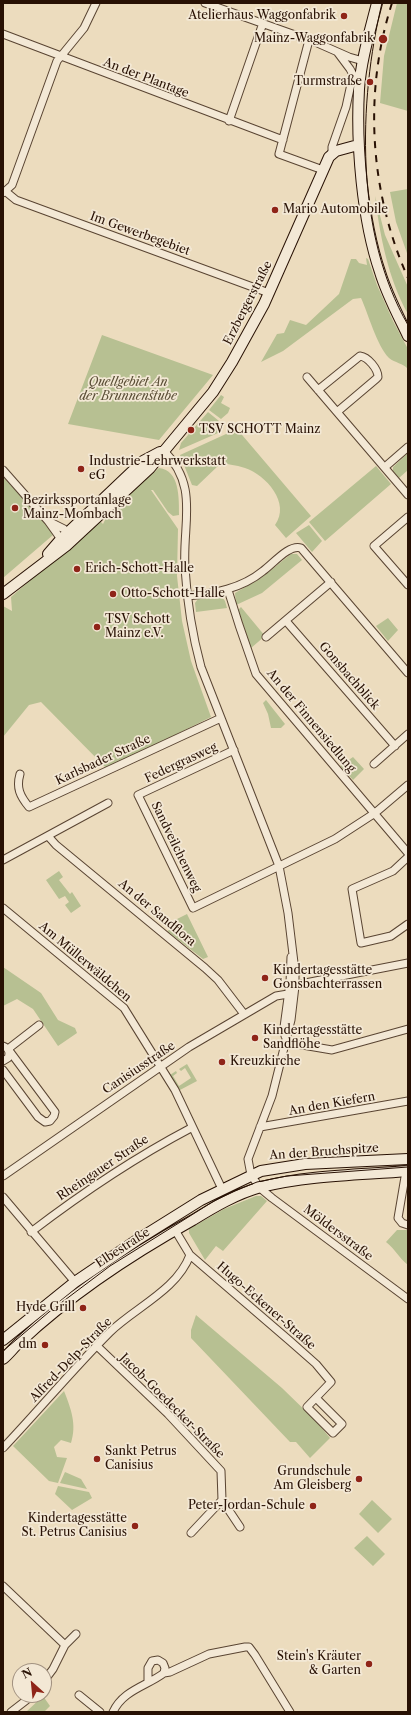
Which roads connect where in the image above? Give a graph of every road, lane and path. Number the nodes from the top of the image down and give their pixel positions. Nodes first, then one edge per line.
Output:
1 (96, 3) edge
2 (205, 3) edge
3 (377, 3) edge
4 (263, 23) junction
5 (3, 34) edge
6 (309, 40) junction
7 (335, 50) junction
8 (62, 56) junction
9 (363, 62) junction
10 (355, 86) junction
11 (229, 121) junction
12 (283, 140) junction
13 (358, 146) junction
14 (332, 153) junction
15 (323, 170) junction
16 (4, 192) edge
17 (269, 293) junction
18 (400, 319) junction
19 (408, 332) edge
20 (408, 336) edge
21 (307, 377) dead end
22 (318, 390) junction
23 (337, 412) junction
24 (408, 447) edge
25 (163, 450) junction
26 (384, 467) junction
27 (3, 470) edge
28 (408, 495) edge
29 (408, 517) edge
30 (67, 540) junction
31 (331, 582) junction
32 (408, 585) edge
33 (228, 590) junction
34 (3, 594) edge
35 (188, 596) junction
36 (286, 621) junction
37 (266, 637) dead end
38 (408, 673) edge
39 (221, 718) junction
40 (408, 734) edge
41 (395, 746) junction
42 (234, 750) junction
43 (374, 764) dead end
44 (20, 774) dead end
45 (408, 785) edge
46 (138, 795) joint
47 (108, 803) dead end
48 (374, 813) junction
49 (48, 836) junction
50 (408, 853) edge
51 (408, 857) edge
52 (3, 860) edge
53 (279, 866) junction
54 (3, 908) edge
55 (408, 924) edge
56 (408, 963) edge
57 (292, 990) junction
58 (244, 1014) junction
59 (39, 1025) dead end
60 (408, 1029) edge
61 (285, 1042) junction
62 (5, 1048) edge
63 (3, 1061) edge
64 (160, 1066) junction
65 (3, 1070) edge
66 (408, 1101) edge
67 (191, 1128) junction
68 (260, 1128) junction
69 (408, 1159) edge
70 (407, 1171) edge
71 (3, 1176) edge
72 (256, 1182) junction
73 (274, 1185) joint
74 (222, 1189) junction
75 (3, 1197) edge
76 (408, 1225) edge
77 (175, 1230) junction
78 (31, 1232) junction
79 (190, 1255) junction
80 (75, 1282) junction
81 (408, 1299) edge
82 (3, 1340) edge
83 (97, 1346) junction
84 (3, 1359) edge
85 (316, 1398) junction
86 (3, 1448) edge
87 (222, 1500) junction
88 (240, 1527) dead end
89 (191, 1533) dead end
90 (3, 1586) edge
91 (76, 1634) dead end
92 (65, 1645) junction
93 (52, 1670) edge
94 (164, 1672) junction
95 (148, 1682) junction
96 (78, 1695) dead end
97 (23, 1703) edge
98 (11, 1712) edge
99 (100, 1712) edge
100 (113, 1712) edge
101 (290, 1712) edge

1 - 8 street
2 - 4 street
3 - 9 main road
4 - 6 street
4 - 11 street
5 - 8 street, An der Plantage
6 - 7 street
6 - 12 street
7 - 9 street
7 - 10 street
8 - 11 street, An der Plantage
8 - 16 street
9 - 10 main road
10 - 13 main road
10 - 14 street, Erzbergerstraße
11 - 12 street, An der Plantage
12 - 15 street
13 - 14 main road
13 - 18 main road
14 - 15 main road, Erzbergerstraße
15 - 17 main road, Erzbergerstraße
16 - 17 street, Im Gewerbegebiet
17 - 25 main road, Erzbergerstraße
18 - 19 main road
18 - 20 main road
21 - 22 street
22 - 23 street
22 - 23 street
23 - 26 street
24 - 26 street
25 - 30 main road, Erzbergerstraße
25 - 35 street
26 - 28 street
27 - 30 street
29 - 32 street
30 - 34 main road, Erzbergerstraße
31 - 33 street
31 - 36 street
31 - 38 street
33 - 35 street
33 - 48 street, An der Finnensiedlung
35 - 39 street
36 - 37 street
36 - 41 street, Gonsbachblick
39 - 42 street
39 - 44 street, Karlsbader Straße
40 - 41 street
41 - 43 street
42 - 46 street, Federgrasweg
42 - 53 street
45 - 48 street
46 - 53 street, Sandveilchenweg
47 - 49 street
48 - 50 street, An der Finnensiedlung
48 - 53 street
49 - 52 street
49 - 58 street, An der Sandflora
51 - 55 street
53 - 57 street
54 - 64 street, Am Müllerwäldchen
56 - 57 street, Canisiusstraße
57 - 58 street, Canisiusstraße
57 - 61 street
58 - 64 street, Canisiusstraße
59 - 62 street
60 - 61 street
61 - 68 street
62 - 63 street
62 - 65 street
64 - 67 street, Am Müllerwäldchen
64 - 71 street, Canisiusstraße
66 - 68 street, An den Kiefern
67 - 74 street, Am Müllerwäldchen
67 - 78 street, Rheingauer Straße
68 - 72 street
69 - 72 main road, An der Bruchspitze
70 - 73 main road, An der Bruchspitze
70 - 76 street
72 - 73 main road, Elbestraße
72 - 74 main road, Elbestraße
72 - 77 main road, Elbestraße
72 - 81 street, Möldersstraße
74 - 80 main road, Elbestraße
75 - 78 street
77 - 79 street, Hugo-Eckener-Straße
77 - 84 main road, Elbestraße
78 - 80 street
79 - 83 street, Alfred-Delp-Straße
79 - 85 street, Hugo-Eckener-Straße
80 - 82 main road, Elbestraße
83 - 86 street, Alfred-Delp-Straße
83 - 87 street, Jacob-Goedecker-Straße
85 - 85 street, Hugo-Eckener-Straße
87 - 88 street
87 - 89 street
90 - 92 street
91 - 92 street
92 - 93 street
94 - 95 street
94 - 95 street
94 - 101 street
95 - 100 street
96 - 99 street
97 - 98 street

